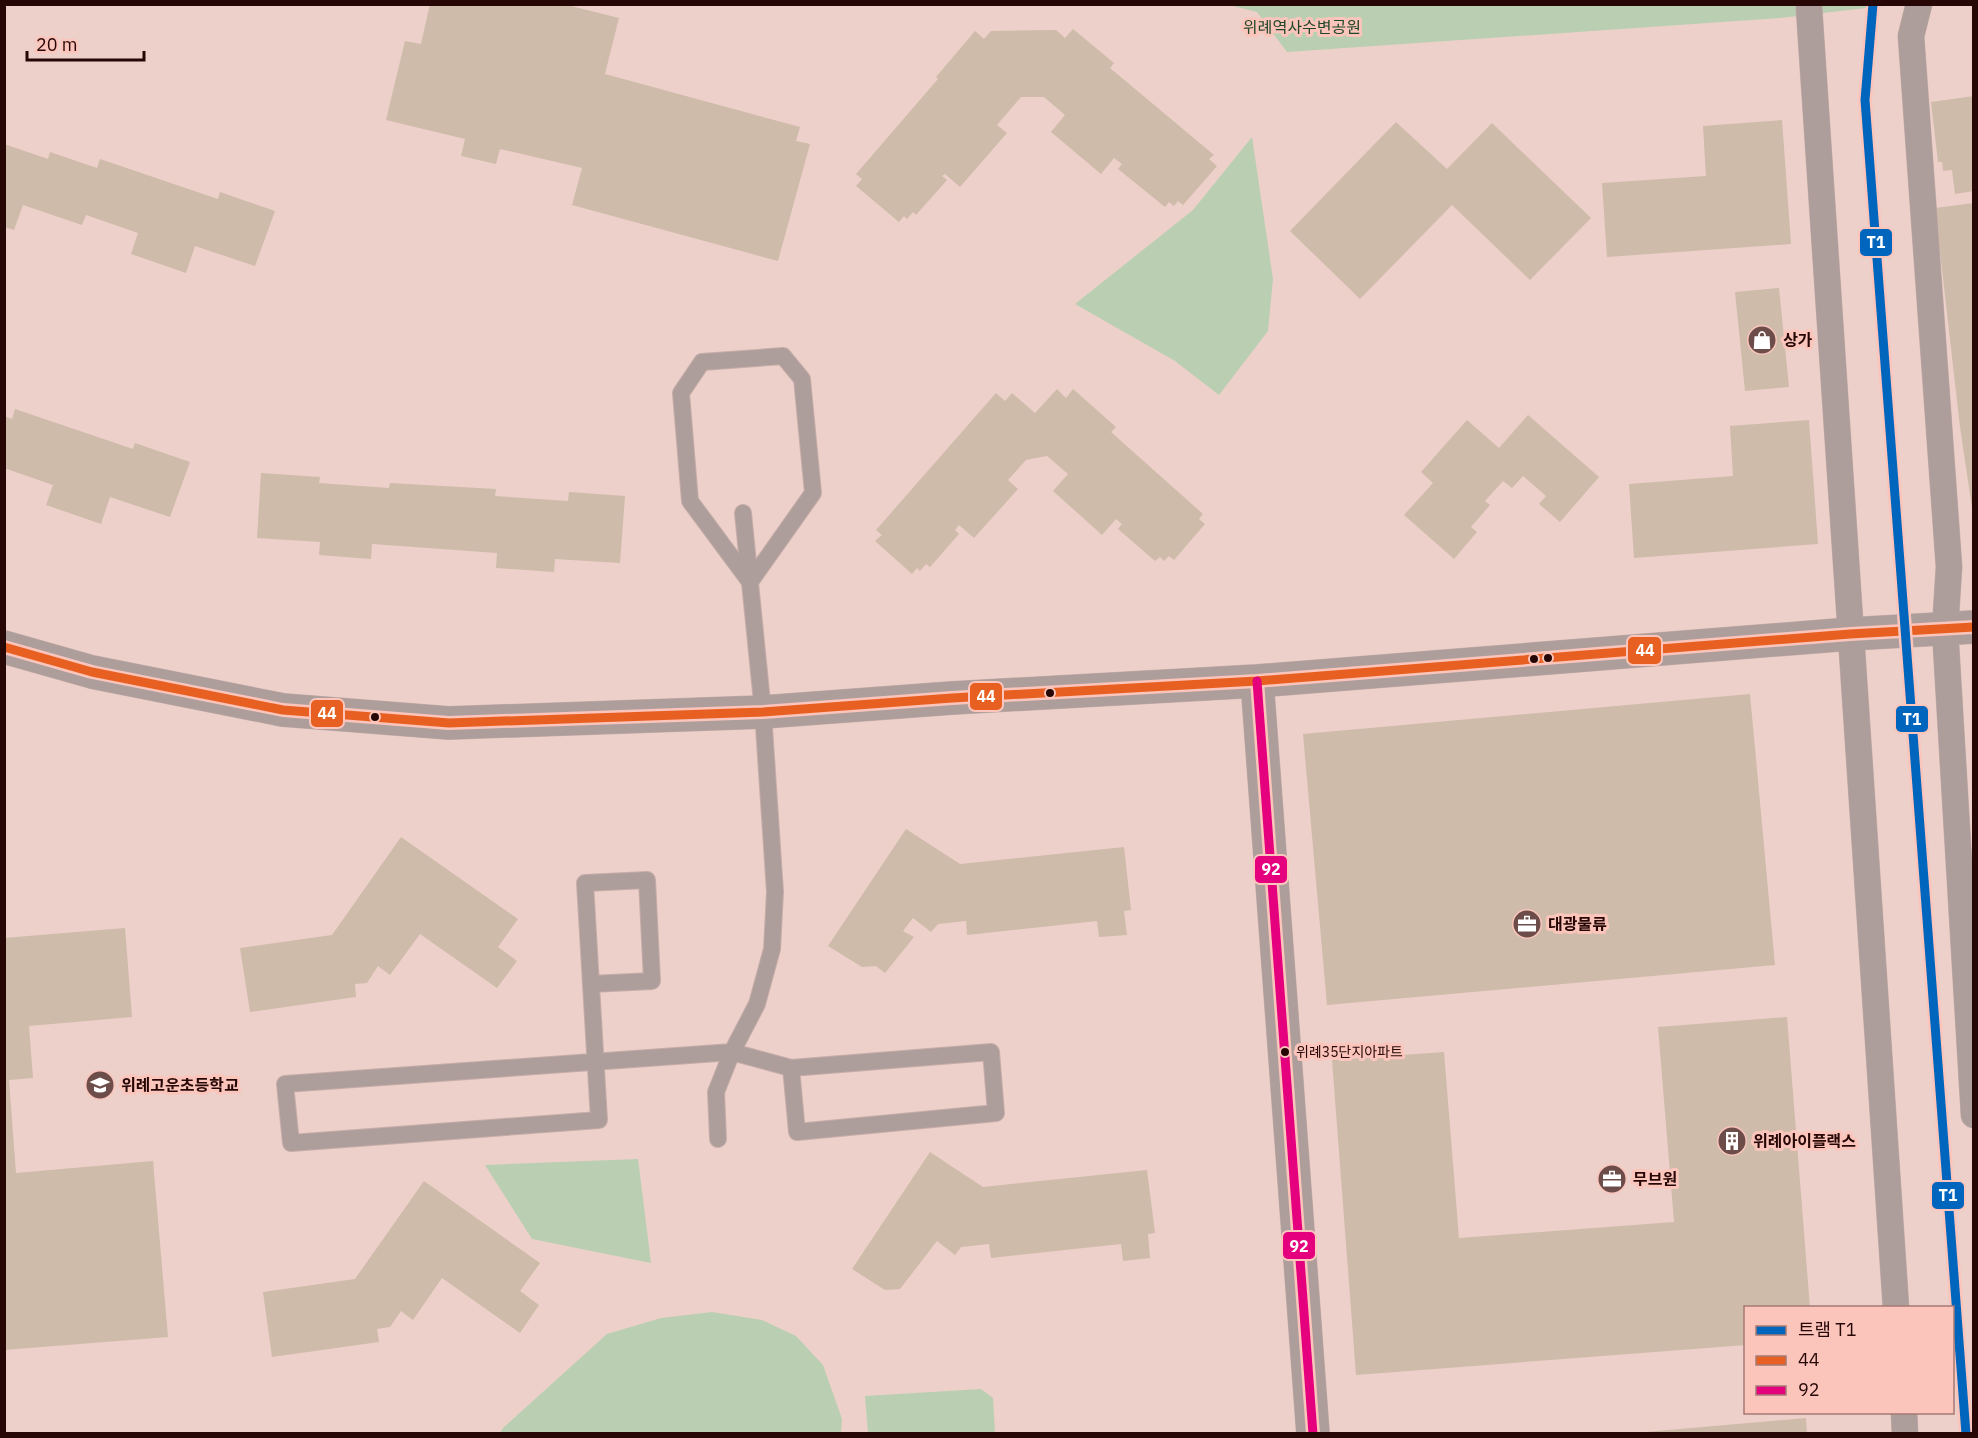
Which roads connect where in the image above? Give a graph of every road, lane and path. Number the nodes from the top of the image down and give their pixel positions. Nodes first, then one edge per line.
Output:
1 (1919, 4) edge
2 (1809, 9) dead end
3 (742, 513) dead end
4 (750, 582) junction
5 (1959, 628) edge
6 (1850, 634) junction
7 (4, 647) edge
8 (1257, 681) junction
9 (763, 712) junction
10 (591, 984) junction
11 (732, 1052) junction
12 (596, 1062) junction
13 (791, 1068) junction
14 (1974, 1115) edge
15 (718, 1139) dead end
16 (1896, 1306) edge
17 (1904, 1414) edge
18 (1313, 1434) edge
19 (1905, 1434) edge

1 - 5 street
2 - 6 street
3 - 4 lane
4 - 4 lane
4 - 9 lane
5 - 6 street
5 - 14 street
6 - 8 street
6 - 16 street
7 - 9 street
8 - 9 street
8 - 18 street
9 - 11 lane
10 - 10 lane
10 - 12 lane
11 - 12 lane
11 - 13 lane
11 - 15 lane
12 - 12 lane
13 - 13 lane
17 - 19 street

